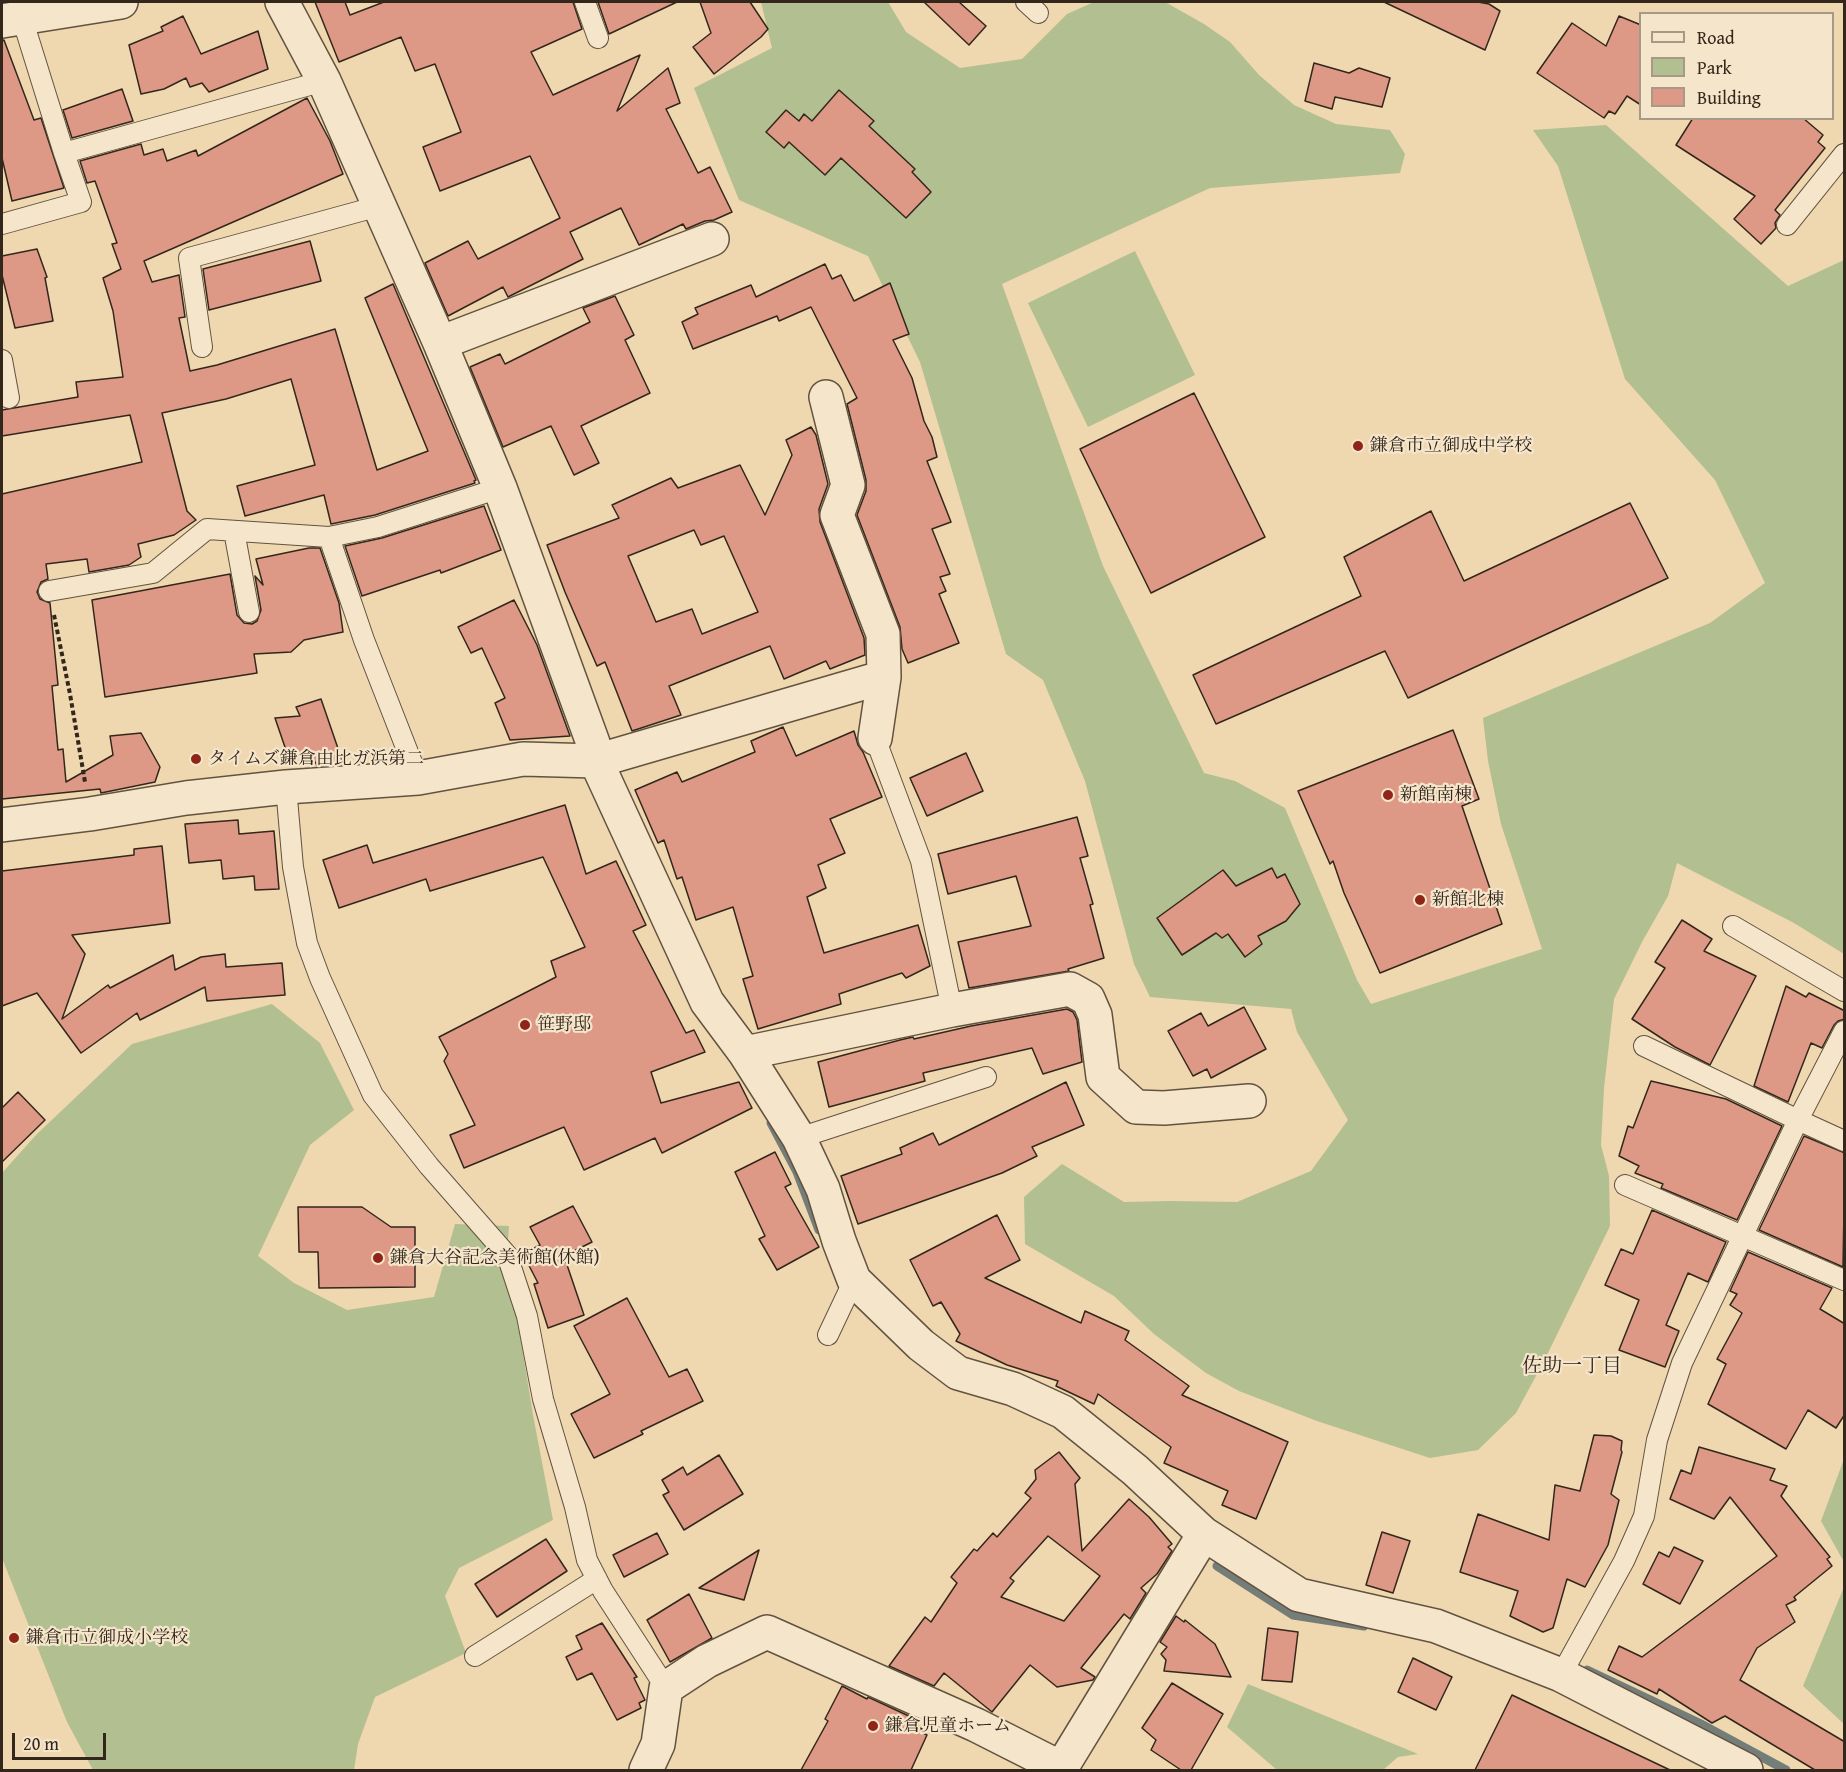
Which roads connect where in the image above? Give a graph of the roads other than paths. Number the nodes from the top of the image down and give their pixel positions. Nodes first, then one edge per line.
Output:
1 (121, 2) edge
2 (282, 2) edge
3 (585, 2) edge
4 (12, 19) edge
5 (598, 38) dead end
6 (324, 81) junction
7 (64, 153) junction
8 (1845, 154) edge
9 (379, 206) junction
10 (2, 224) edge
11 (1787, 225) dead end
12 (712, 239) dead end
13 (440, 343) junction
14 (202, 347) dead end
15 (2, 360) edge
16 (826, 397) dead end
17 (9, 398) dead end
18 (500, 488) junction
19 (234, 531) junction
20 (329, 537) junction
21 (49, 591) road end
22 (249, 612) dead end
23 (884, 676) junction
24 (875, 738) joint
25 (596, 761) junction
26 (418, 778) junction
27 (286, 787) junction
28 (2, 825) edge
29 (1733, 926) dead end
30 (1845, 991) edge
31 (952, 1010) junction
32 (1845, 1031) edge
33 (1644, 1046) dead end
34 (745, 1053) junction
35 (986, 1077) dead end
36 (1249, 1101) dead end
37 (1798, 1120) junction
38 (799, 1138) junction
39 (1845, 1141) edge
40 (1625, 1185) dead end
41 (1742, 1236) junction
42 (854, 1280) junction
43 (1845, 1280) edge
44 (828, 1335) dead end
45 (1204, 1534) junction
46 (597, 1579) junction
47 (475, 1656) dead end
48 (1561, 1675) junction
49 (666, 1688) junction
50 (1060, 1769) edge
51 (646, 1770) edge
52 (1746, 1770) edge

1 - 4 street
2 - 6 street
3 - 5 lane
4 - 7 lane
6 - 7 lane
6 - 9 street
7 - 10 lane
8 - 11 lane
9 - 13 street
9 - 14 lane
12 - 13 street
13 - 18 street
15 - 17 lane
16 - 23 street
18 - 20 lane
18 - 25 street
19 - 20 lane
19 - 21 lane
19 - 22 lane
20 - 26 lane
23 - 24 street
23 - 25 street
24 - 31 lane
25 - 26 street
25 - 34 street
26 - 27 street
27 - 28 street
27 - 46 lane
29 - 30 lane
31 - 34 street
31 - 36 street
32 - 37 lane
33 - 37 lane
34 - 38 street
35 - 38 lane
37 - 39 lane
37 - 41 lane
38 - 42 street
40 - 41 lane
41 - 43 lane
41 - 48 lane
42 - 44 lane
42 - 45 street
45 - 48 street
45 - 50 street
46 - 47 lane
46 - 49 lane
48 - 52 street
49 - 50 street
49 - 51 street

